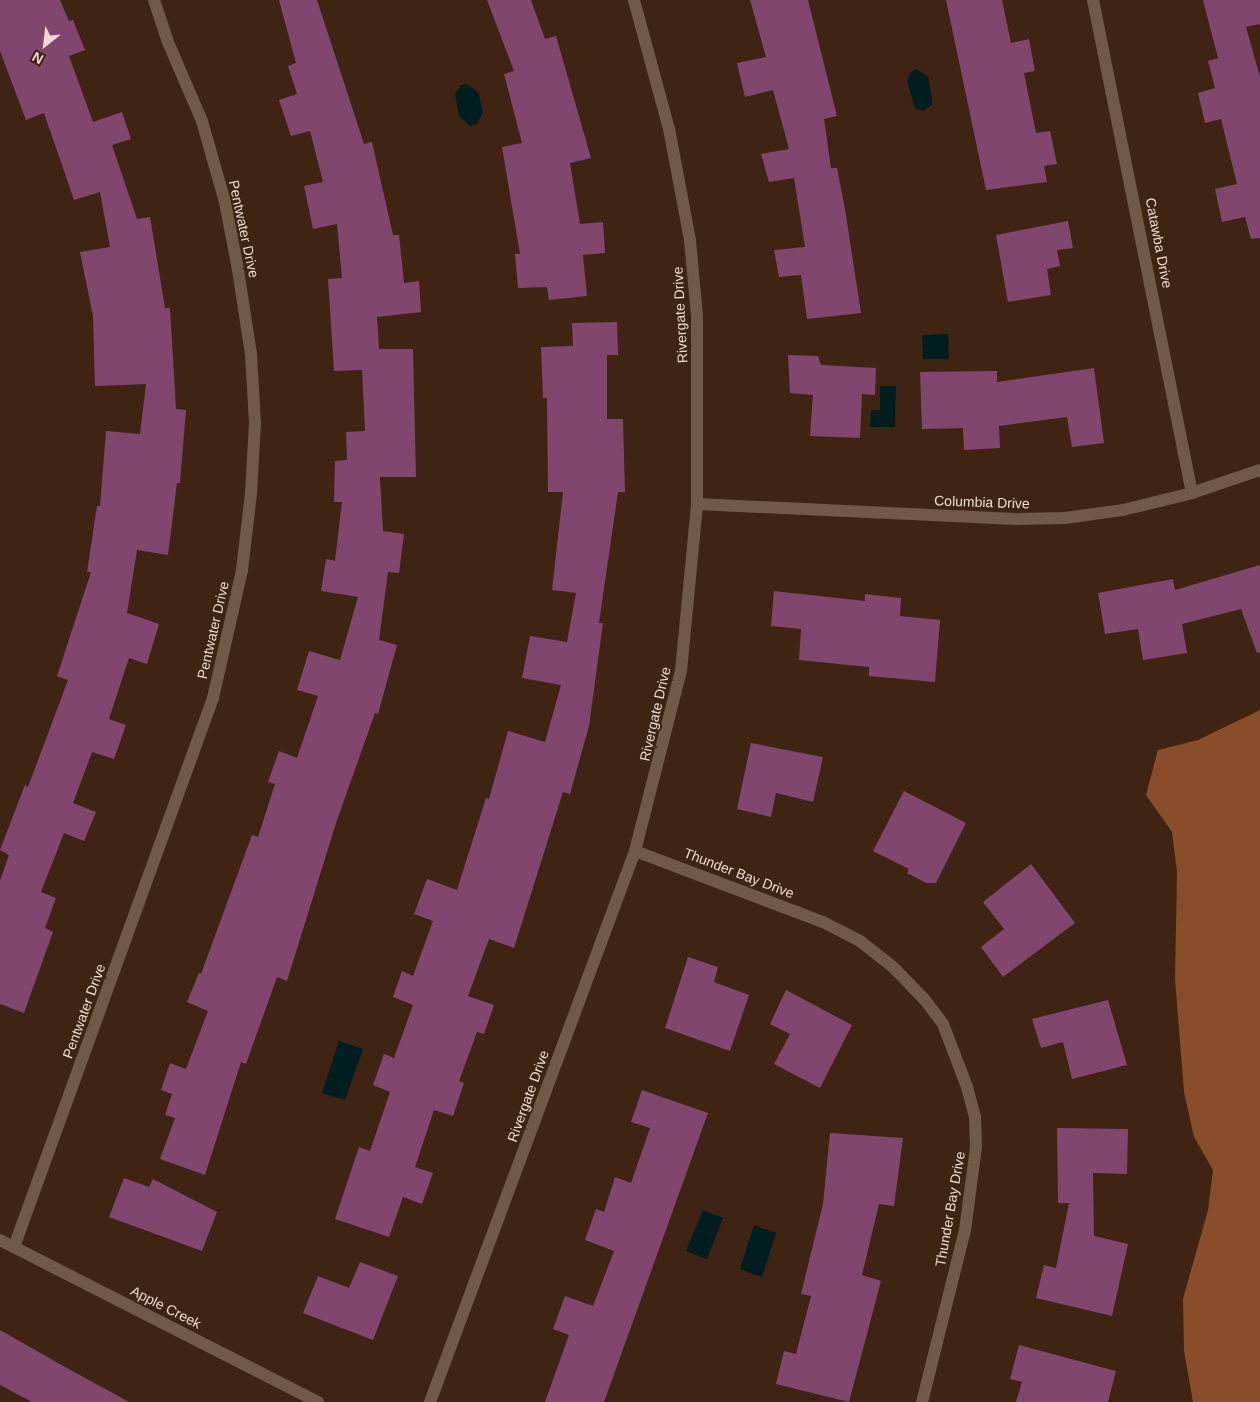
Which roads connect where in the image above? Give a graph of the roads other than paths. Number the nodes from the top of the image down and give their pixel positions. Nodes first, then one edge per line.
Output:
1 (154, 0) edge
2 (634, 0) edge
3 (1093, 0) edge
4 (1260, 470) edge
5 (1192, 493) junction
6 (697, 504) junction
7 (636, 850) junction
8 (0, 1240) edge
9 (14, 1247) junction
10 (318, 1402) edge
11 (430, 1402) edge
12 (922, 1402) edge

1 - 9 street, Pentwater Drive
2 - 6 street, Rivergate Drive
3 - 5 street, Catawba Drive
4 - 5 street, Columbia Drive
5 - 6 street, Columbia Drive
6 - 7 street, Rivergate Drive
7 - 11 street, Rivergate Drive
7 - 12 street, Thunder Bay Drive
8 - 9 street, Apple Creek
9 - 10 street, Apple Creek

